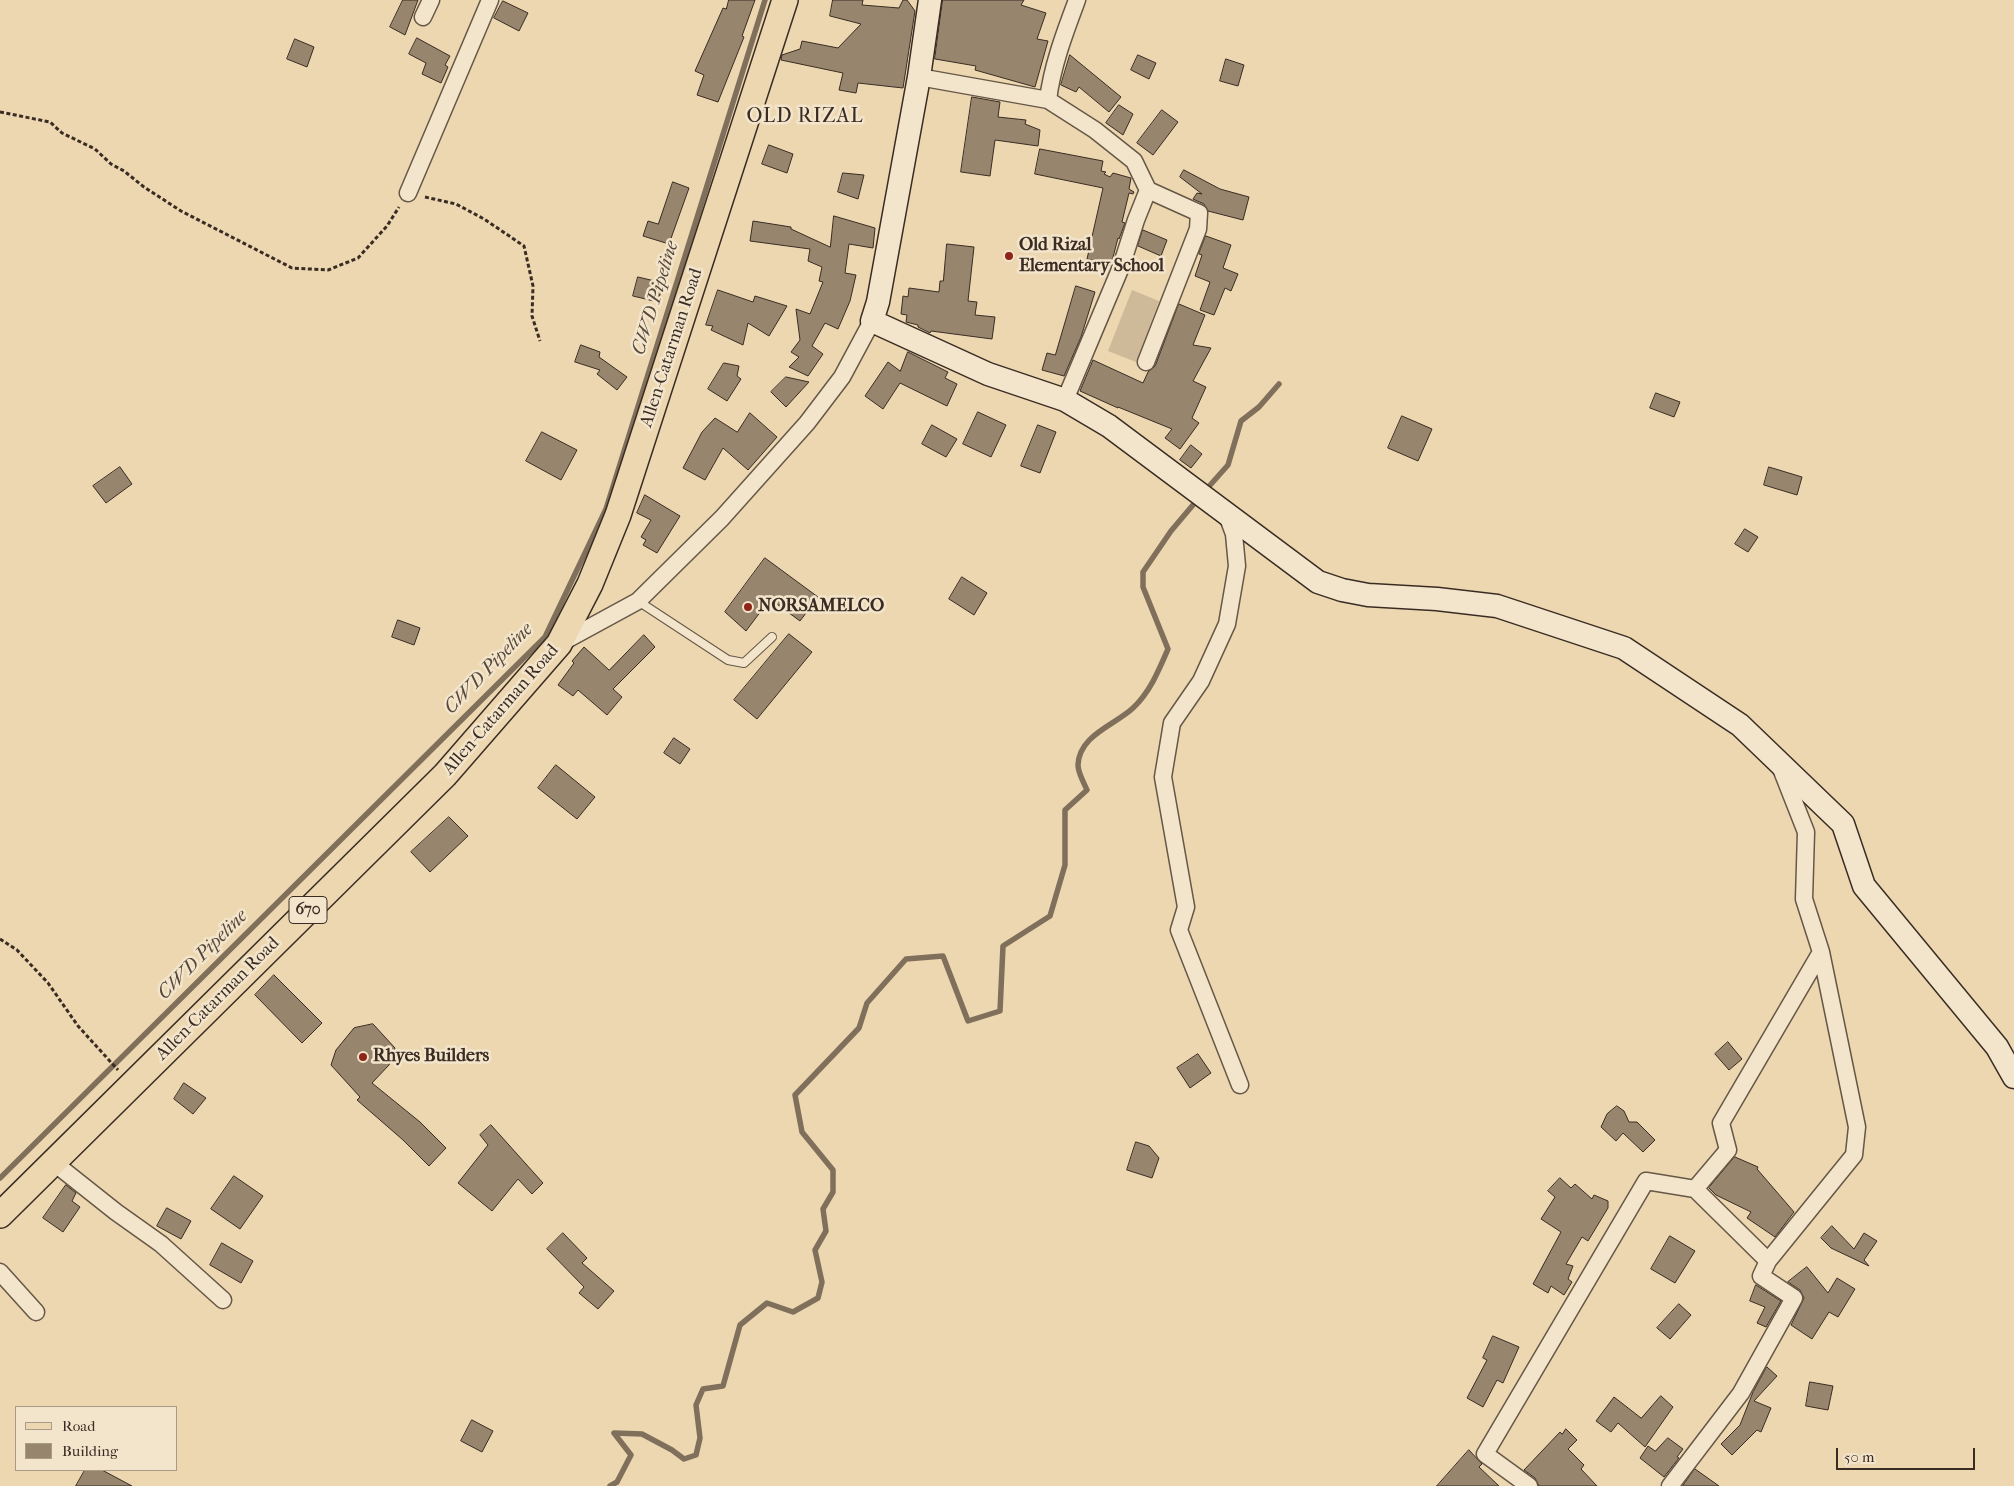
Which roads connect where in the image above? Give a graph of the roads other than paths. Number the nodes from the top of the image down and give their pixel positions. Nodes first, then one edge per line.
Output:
1 (431, 0) edge
2 (490, 0) edge
3 (785, 0) edge
4 (930, 0) edge
5 (1077, 0) edge
6 (423, 17) dead end
7 (920, 77) junction
8 (1048, 100) junction
9 (1148, 190) junction
10 (408, 193) road end
11 (872, 321) junction
12 (1146, 362) dead end
13 (1065, 400) junction
14 (1227, 515) junction
15 (638, 601) junction
16 (772, 637) dead end
17 (559, 644) junction
18 (1779, 763) junction
19 (1821, 952) junction
20 (2014, 1077) edge
21 (1240, 1085) dead end
22 (53, 1162) junction
23 (1695, 1189) junction
24 (0, 1215) edge
25 (1768, 1262) junction
26 (0, 1272) edge
27 (223, 1300) dead end
28 (36, 1312) dead end
29 (1529, 1486) edge
30 (1670, 1486) edge

1 - 6 street
2 - 10 street
3 - 17 main road, Allen-Catarman Road / 670
4 - 7 street
5 - 8 street
7 - 8 street
7 - 11 street
8 - 9 street
9 - 12 street
9 - 13 street
11 - 13 street
11 - 15 street
13 - 14 street
14 - 18 street
14 - 21 street
15 - 16 lane
15 - 17 street
17 - 22 main road, Allen-Catarman Road / 670
18 - 19 street
18 - 20 street
19 - 23 street
19 - 25 street
22 - 24 main road, Allen-Catarman Road / 670
22 - 27 street
23 - 25 street
23 - 29 street
25 - 30 street
26 - 28 street

